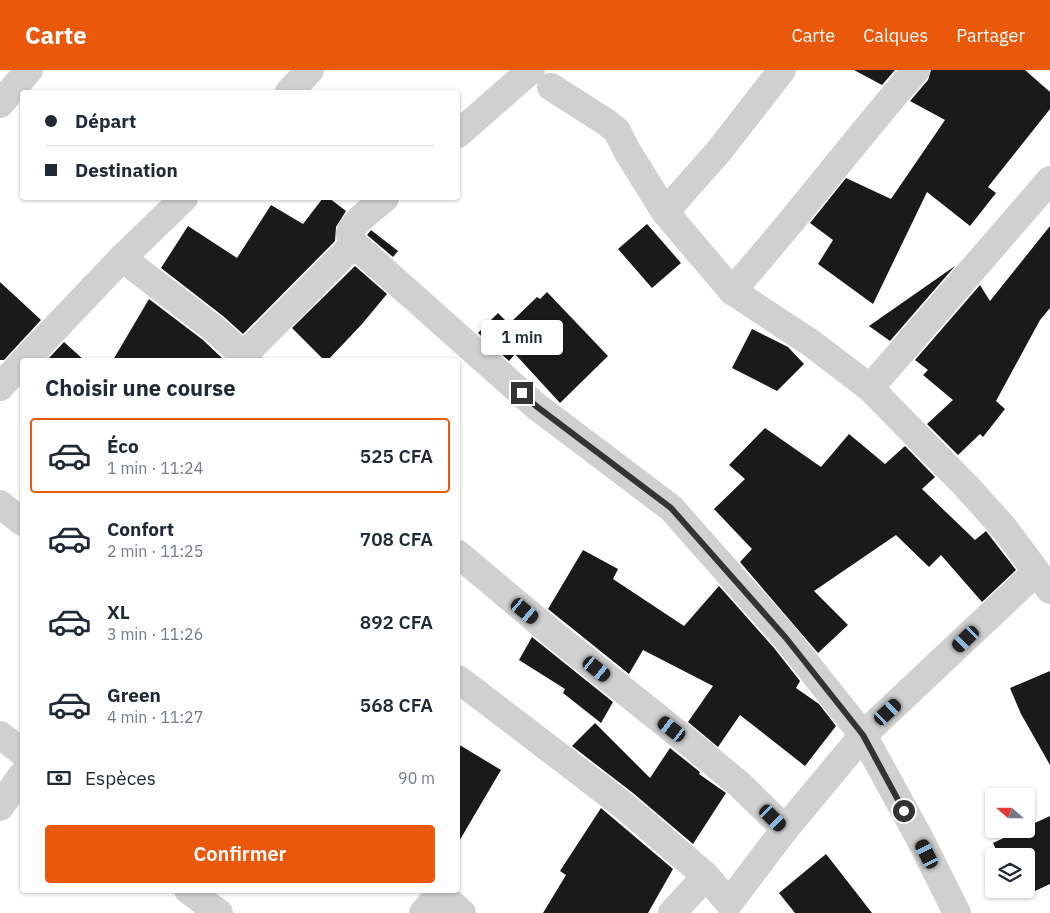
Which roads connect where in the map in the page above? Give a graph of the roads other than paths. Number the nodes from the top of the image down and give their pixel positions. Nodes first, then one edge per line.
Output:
1 (29, 70) edge
2 (310, 70) edge
3 (782, 70) edge
4 (916, 70) edge
5 (544, 74) edge
6 (291, 90) edge
7 (0, 104) edge
8 (460, 133) edge
9 (1050, 180) edge
10 (182, 200) edge
11 (384, 200) edge
12 (665, 212) junction
13 (354, 244) junction
14 (122, 258) junction
15 (732, 291) junction
16 (27, 358) edge
17 (244, 358) edge
18 (20, 365) edge
19 (0, 387) edge
20 (870, 388) junction
21 (0, 504) edge
22 (20, 520) edge
23 (460, 556) edge
24 (1043, 581) edge
25 (460, 681) edge
26 (0, 735) edge
27 (863, 735) junction
28 (20, 750) edge
29 (20, 778) edge
30 (0, 807) edge
31 (785, 829) junction
32 (706, 876) junction
33 (192, 893) edge
34 (433, 899) edge
35 (733, 908) edge
36 (219, 913) edge
37 (462, 913) edge
38 (672, 913) edge
39 (957, 913) edge

1 - 7 street
2 - 6 street
3 - 12 street
4 - 15 street
5 - 8 street
5 - 12 street
9 - 20 street
10 - 14 street
11 - 13 street
12 - 15 street
13 - 17 street
13 - 27 street
14 - 16 street
14 - 17 street
15 - 20 street
18 - 19 street
20 - 24 street
21 - 22 street
23 - 31 street
24 - 27 street
25 - 32 street
26 - 28 street
27 - 31 street
27 - 39 street
29 - 30 street
31 - 35 street
32 - 35 street
32 - 38 street
33 - 36 street
34 - 37 street

